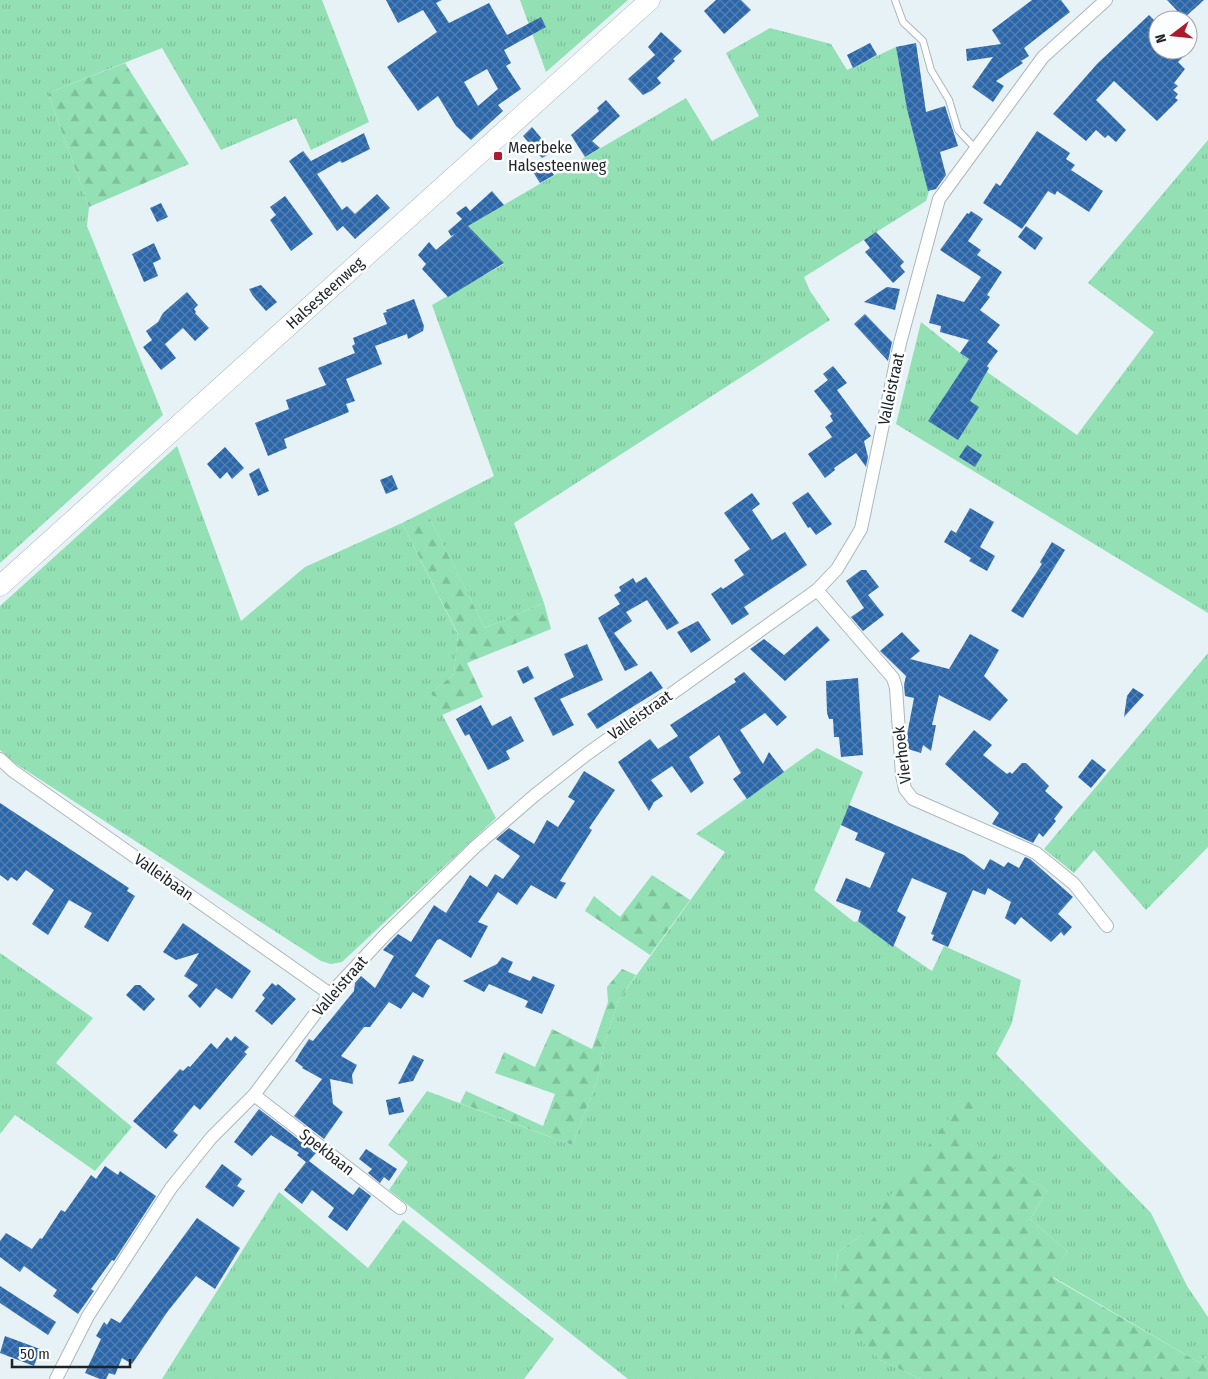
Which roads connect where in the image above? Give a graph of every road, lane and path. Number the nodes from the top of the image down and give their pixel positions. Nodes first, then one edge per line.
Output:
1 (650, 0) edge
2 (895, 0) edge
3 (1106, 0) edge
4 (976, 149) junction
5 (0, 586) edge
6 (817, 590) junction
7 (0, 759) edge
8 (1107, 926) dead end
9 (330, 994) junction
10 (254, 1095) junction
11 (400, 1208) dead end
12 (56, 1379) edge

1 - 5 main road, Halsesteenweg
2 - 4 lane
3 - 4 street, Valleistraat
4 - 6 street, Valleistraat
6 - 8 street, Vierhoek
6 - 9 street, Valleistraat
7 - 9 street, Valleibaan
9 - 10 street, Valleistraat
10 - 11 street, Spekbaan
10 - 12 street, Valleistraat

